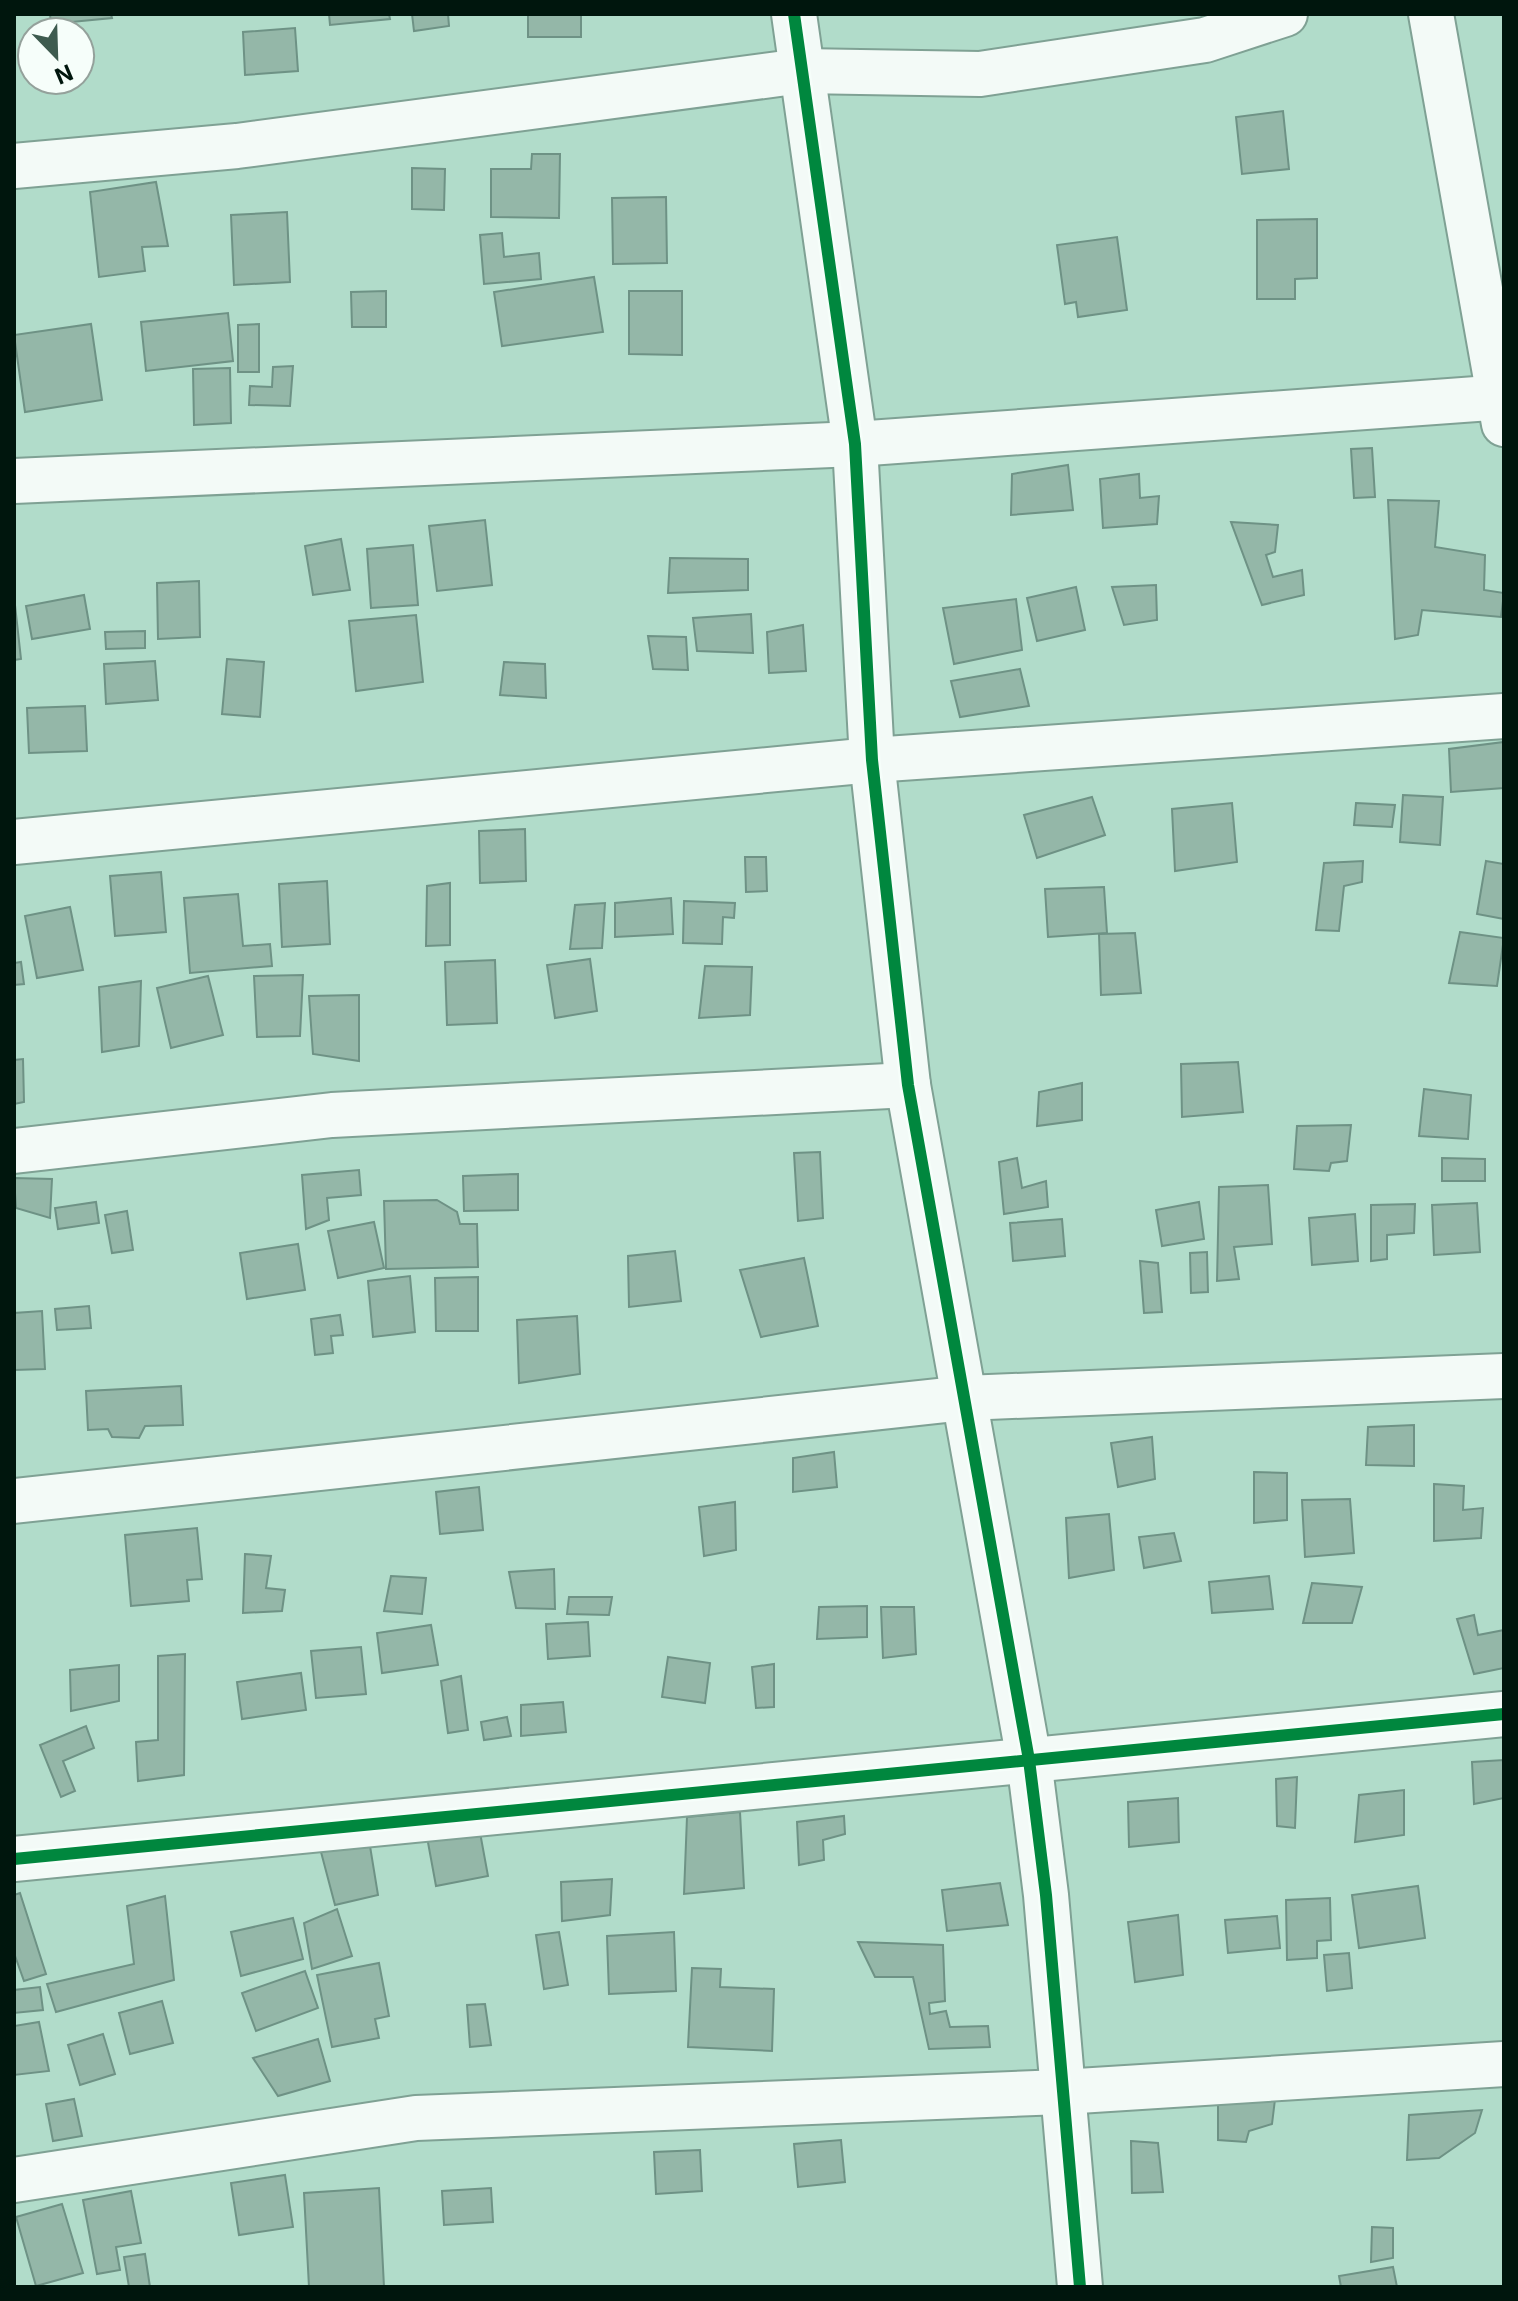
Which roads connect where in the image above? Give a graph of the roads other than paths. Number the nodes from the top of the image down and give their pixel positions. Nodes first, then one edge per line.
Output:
1 (794, 14) edge
2 (1285, 14) edge
3 (1431, 14) edge
4 (801, 71) junction
5 (14, 166) edge
6 (1503, 407) edge
7 (855, 444) junction
8 (14, 481) edge
9 (1504, 716) edge
10 (872, 760) junction
11 (14, 842) edge
12 (908, 1085) junction
13 (14, 1151) edge
14 (1504, 1376) edge
15 (965, 1398) junction
16 (14, 1501) edge
17 (1504, 1714) edge
18 (1029, 1760) junction
19 (14, 1859) edge
20 (1504, 2064) edge
21 (1062, 2092) junction
22 (14, 2180) edge
23 (1080, 2287) edge

1 - 4 street
2 - 4 street
3 - 6 street
4 - 5 street
4 - 7 street
6 - 7 street
7 - 8 street
7 - 10 street
9 - 10 street
10 - 11 street
10 - 12 street
12 - 13 street
12 - 15 street
14 - 15 street
15 - 16 street
15 - 18 street
17 - 18 street
18 - 19 street
18 - 21 street
20 - 21 street
21 - 22 street
21 - 23 street

